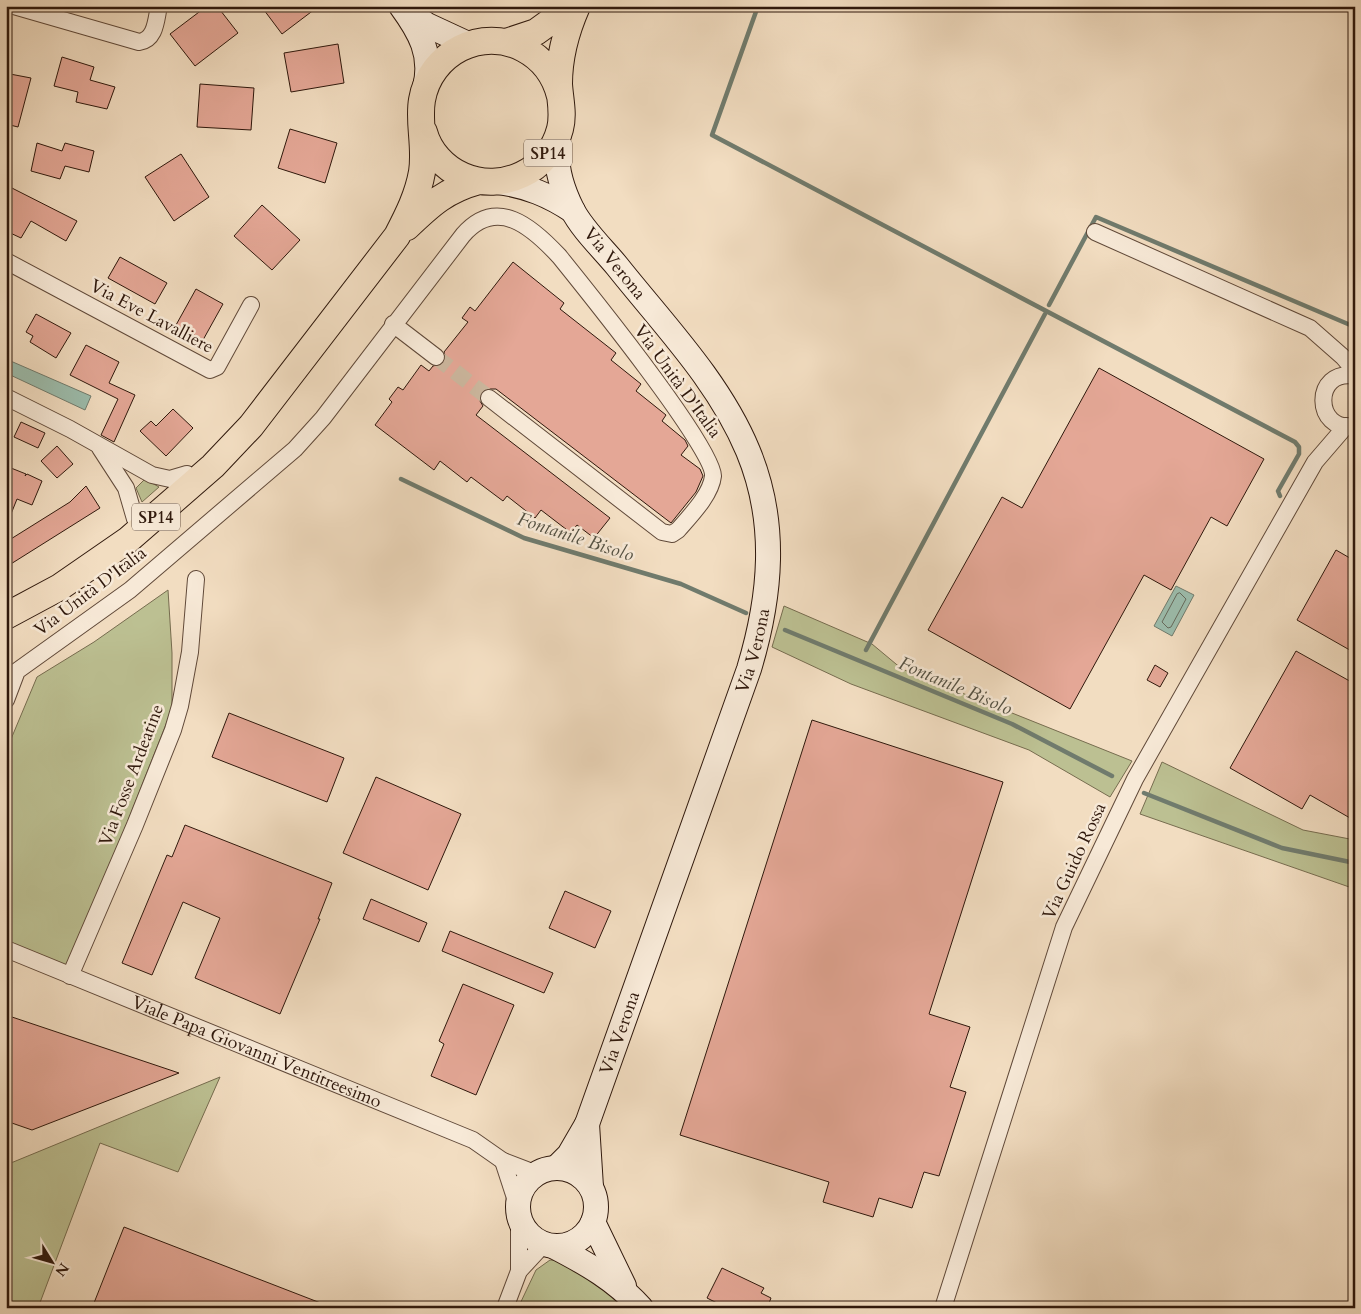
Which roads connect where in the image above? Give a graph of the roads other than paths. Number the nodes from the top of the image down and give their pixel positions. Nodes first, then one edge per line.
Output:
1 (14, 6) edge
2 (159, 6) edge
3 (572, 6) edge
4 (577, 6) edge
5 (402, 7) edge
6 (506, 42) junction
7 (468, 44) junction
8 (425, 87) junction
9 (560, 96) junction
10 (422, 126) junction
11 (559, 131) junction
12 (489, 181) junction
13 (573, 211) junction
14 (1095, 232) dead end
15 (397, 236) junction
16 (6, 261) edge
17 (251, 304) dead end
18 (393, 324) junction
19 (1324, 339) junction
20 (436, 357) tunnel mouth
21 (1355, 372) edge
22 (1355, 376) edge
23 (1331, 381) junction
24 (280, 387) junction
25 (489, 398) tunnel mouth
26 (8, 403) edge
27 (1328, 416) junction
28 (1350, 426) edge
29 (97, 444) junction
30 (1315, 462) junction
31 (187, 474) junction
32 (135, 519) junction
33 (196, 579) dead end
34 (6, 602) edge
35 (6, 616) edge
36 (6, 700) edge
37 (6, 949) edge
38 (70, 976) junction
39 (587, 1124) junction
40 (503, 1161) junction
41 (546, 1171) junction
42 (591, 1187) junction
43 (519, 1212) junction
44 (593, 1222) junction
45 (549, 1245) junction
46 (519, 1271) junction
47 (634, 1300) edge
48 (505, 1308) edge
49 (942, 1308) edge

1 - 2 street
3 - 6 main road, SP14
4 - 9 main road, SP14
5 - 7 street
5 - 8 street
6 - 7 main road, SP14
6 - 9 main road, SP14
7 - 8 main road, SP14
8 - 10 main road, SP14
9 - 11 main road, SP14
10 - 12 main road, SP14
10 - 15 main road, SP14
11 - 12 main road, SP14
11 - 13 street, Via Verona
12 - 13 street, Via Verona
12 - 15 main road, SP14
13 - 39 street, Via Verona
14 - 19 street
15 - 24 main road, SP14
16 - 17 street, Via Eve Lavalliere
18 - 20 street
18 - 25 street, Via Unità D'Italia
18 - 36 street, Via Unità D'Italia
19 - 21 street
19 - 23 street
22 - 23 street
23 - 27 street
24 - 31 main road, SP14
24 - 35 main road, SP14
26 - 29 street
27 - 28 street
27 - 30 street
28 - 30 street
29 - 31 street
29 - 32 street
30 - 49 street, Via Guido Rossa
31 - 32 main road, SP14
32 - 34 main road, SP14
33 - 38 street, Via Fosse Ardeatine
37 - 38 street, Viale Papa Giovanni Ventitreesimo
38 - 40 street, Viale Papa Giovanni Ventitreesimo
39 - 41 street, Via Verona
39 - 42 street, Via Verona
40 - 41 street, Viale Papa Giovanni Ventitreesimo
40 - 43 street
41 - 42 street
41 - 43 street
42 - 44 street
43 - 45 street
43 - 46 street
44 - 45 street
44 - 47 street
45 - 46 street
45 - 47 street
46 - 48 street

